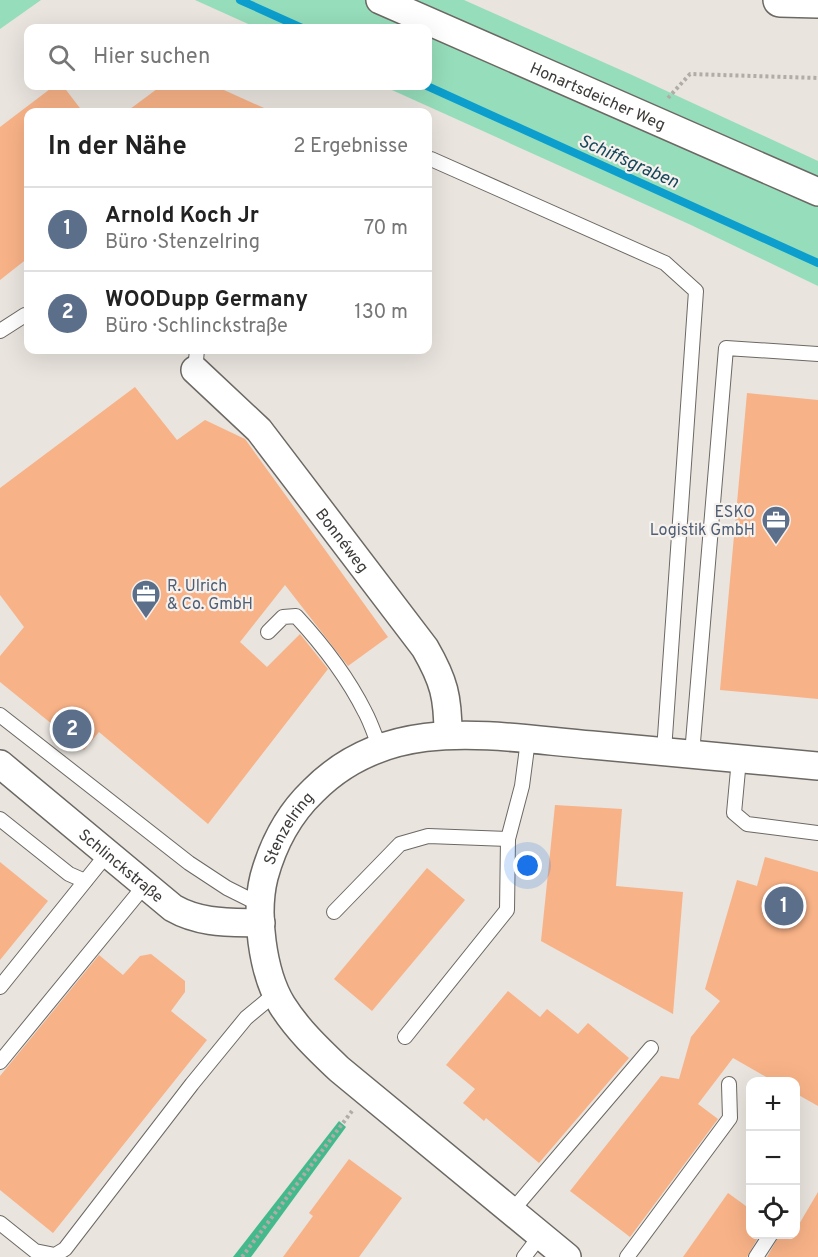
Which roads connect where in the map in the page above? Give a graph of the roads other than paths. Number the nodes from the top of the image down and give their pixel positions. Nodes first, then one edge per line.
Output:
1 (380, 0) edge
2 (780, 0) edge
3 (818, 1) edge
4 (432, 160) edge
5 (818, 192) edge
6 (24, 316) edge
7 (0, 331) edge
8 (818, 354) edge
9 (196, 360) edge
10 (268, 632) dead end
11 (0, 715) edge
12 (448, 735) junction
13 (528, 740) junction
14 (380, 748) junction
15 (664, 751) junction
16 (692, 754) junction
17 (740, 759) junction
18 (0, 764) edge
19 (818, 766) edge
20 (0, 819) edge
21 (818, 833) edge
22 (507, 839) junction
23 (107, 854) junction
24 (85, 882) junction
25 (145, 885) junction
26 (334, 912) dead end
27 (261, 914) junction
28 (0, 987) edge
29 (276, 993) junction
30 (405, 1037) dead end
31 (651, 1048) dead end
32 (0, 1062) edge
33 (729, 1084) dead end
34 (511, 1212) junction
35 (0, 1223) edge
36 (540, 1236) junction
37 (768, 1239) edge
38 (524, 1257) edge
39 (567, 1257) edge
40 (627, 1257) edge
41 (756, 1257) edge

1 - 5 street, Honartsdeicher Weg
2 - 3 highway
4 - 15 lane
6 - 7 lane
8 - 16 lane
9 - 12 street, Bonnéweg
10 - 14 lane
11 - 27 lane
12 - 13 street, Stenzelring
12 - 14 street, Stenzelring
13 - 15 street, Stenzelring
13 - 22 lane
14 - 27 street, Stenzelring
15 - 16 street, Stenzelring
16 - 17 street, Stenzelring
17 - 19 street, Stenzelring
17 - 21 lane
18 - 23 street, Schlinckstraße
20 - 24 lane
22 - 26 lane
22 - 30 lane
23 - 24 lane
23 - 25 street, Schlinckstraße
24 - 28 lane
25 - 27 street, Schlinckstraße
25 - 32 lane
27 - 29 street, Stenzelring
29 - 34 street, Stenzelring
29 - 35 lane
31 - 34 lane
33 - 40 lane
34 - 36 street, Stenzelring
36 - 38 lane
36 - 39 street, Stenzelring
37 - 41 lane

